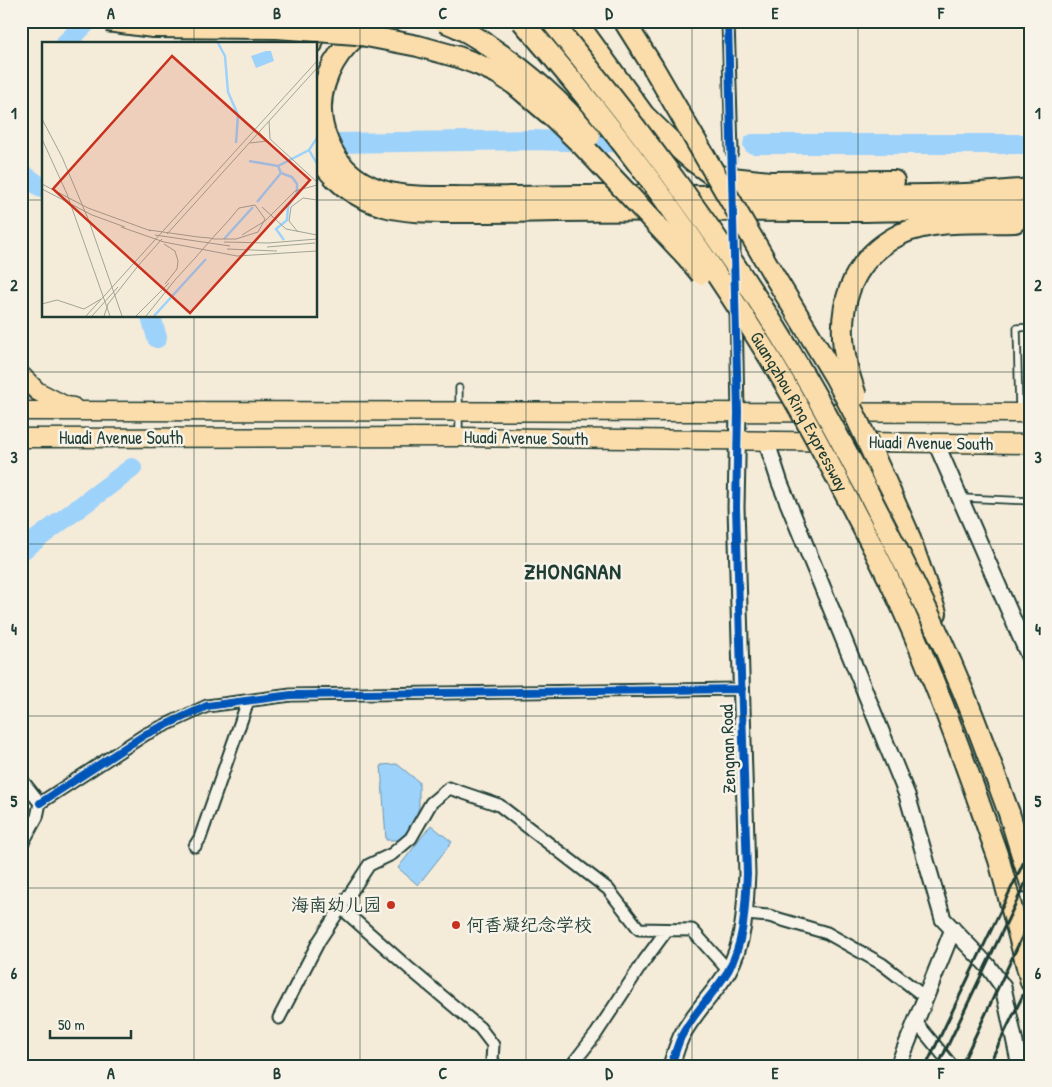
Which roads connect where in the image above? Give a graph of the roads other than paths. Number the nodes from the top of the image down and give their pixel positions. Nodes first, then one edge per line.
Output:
1 (107, 21) edge
2 (314, 21) edge
3 (383, 21) edge
4 (443, 21) edge
5 (522, 21) edge
6 (551, 21) edge
7 (576, 21) edge
8 (624, 21) edge
9 (728, 21) edge
10 (312, 42) edge
11 (732, 152) tunnel mouth
12 (318, 154) edge
13 (1031, 181) edge
14 (1031, 189) edge
15 (1031, 211) edge
16 (1031, 222) edge
17 (734, 238) tunnel mouth
18 (700, 274) junction
19 (1031, 327) edge
20 (21, 374) edge
21 (459, 388) dead end
22 (21, 411) edge
23 (93, 411) junction
24 (459, 411) junction
25 (738, 412) junction
26 (1025, 413) edge
27 (459, 437) junction
28 (21, 438) edge
29 (737, 440) junction
30 (766, 440) junction
31 (936, 443) junction
32 (1031, 444) edge
33 (884, 478) junction
34 (960, 498) junction
35 (1031, 501) edge
36 (852, 506) junction
37 (1031, 661) edge
38 (742, 689) junction
39 (248, 701) junction
40 (972, 712) junction
41 (21, 779) edge
42 (40, 803) junction
43 (21, 846) edge
44 (195, 846) dead end
45 (1031, 884) edge
46 (341, 908) junction
47 (745, 914) junction
48 (953, 929) junction
49 (667, 930) junction
50 (728, 970) junction
51 (1031, 982) edge
52 (926, 997) junction
53 (278, 1018) dead end
54 (916, 1022) junction
55 (496, 1066) edge
56 (571, 1066) edge
57 (671, 1066) edge
58 (898, 1066) edge
59 (952, 1066) edge
60 (1020, 1066) edge

1 - 18 highway, bridge
2 - 10 highway
3 - 14 highway
4 - 18 highway, bridge
5 - 36 highway, Guangzhou Ring Expressway, bridge
6 - 40 highway, Guangzhou Ring Expressway, bridge
7 - 13 highway
8 - 33 highway, bridge
9 - 11 street
12 - 15 highway
16 - 33 highway, bridge
17 - 25 street
18 - 36 highway, bridge
19 - 26 lane
20 - 23 main road
21 - 24 lane
22 - 23 main road, Huadi Avenue South
23 - 24 main road, Huadi Avenue South
24 - 25 main road, Huadi Avenue South
24 - 27 lane
25 - 26 main road, Huadi Avenue South
25 - 29 street, Zengnan Road
27 - 28 main road, Huadi Avenue South
27 - 29 main road, Huadi Avenue South
29 - 30 main road, Huadi Avenue South
29 - 38 street, Zengnan Road
30 - 31 main road, Huadi Avenue South
30 - 48 street
31 - 32 main road, Huadi Avenue South
31 - 34 street
33 - 40 highway, bridge
34 - 35 lane
34 - 37 street
36 - 51 highway, Guangzhou Ring Expressway, bridge
38 - 39 street
38 - 47 street, Zengnan Road
39 - 42 street
39 - 44 street
40 - 45 highway, Guangzhou Ring Expressway, bridge
41 - 42 street
42 - 43 street
46 - 49 street
46 - 53 street
46 - 55 street
47 - 50 street, Zengnan Road
47 - 52 street
48 - 52 street
48 - 60 street
49 - 50 street
49 - 56 street
50 - 57 street, Zengnan Road
52 - 54 street
54 - 58 street
54 - 59 street

